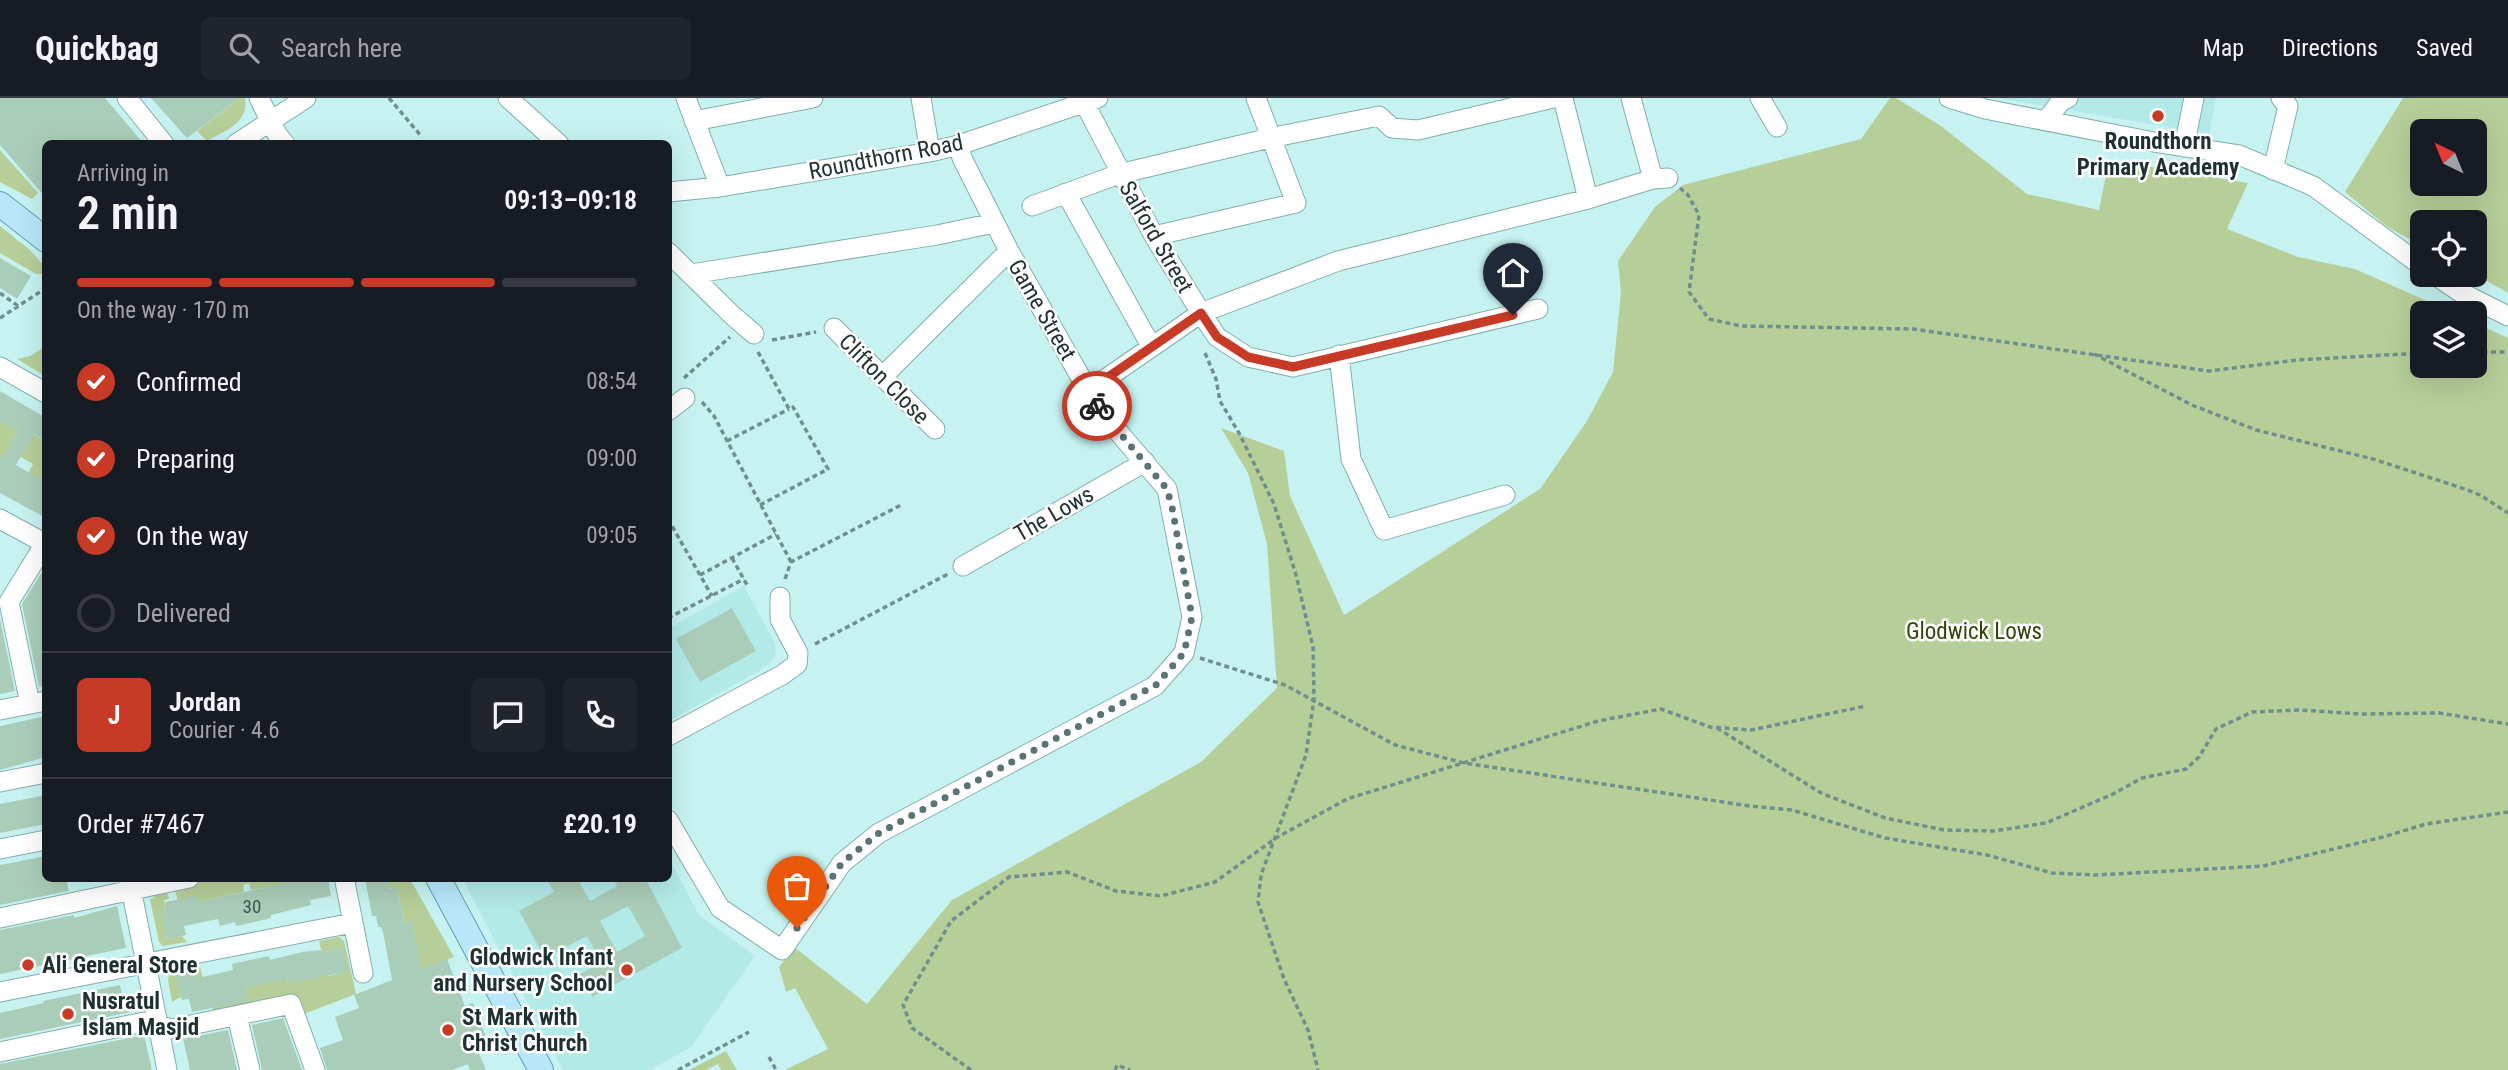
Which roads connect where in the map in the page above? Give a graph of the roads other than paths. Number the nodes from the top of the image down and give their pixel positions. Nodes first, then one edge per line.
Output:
1 (127, 98) edge
2 (259, 98) edge
3 (306, 98) edge
4 (508, 98) edge
5 (686, 98) edge
6 (813, 98) edge
7 (921, 98) edge
8 (1256, 98) edge
9 (1553, 98) edge
10 (1563, 98) edge
11 (1631, 98) edge
12 (1760, 98) edge
13 (1949, 98) edge
14 (2068, 98) edge
15 (2194, 98) edge
16 (2281, 98) edge
17 (1091, 100) edge
18 (777, 101) edge
19 (270, 121) junction
20 (694, 121) junction
21 (2046, 121) junction
22 (1777, 127) dead end
23 (1270, 138) junction
24 (161, 140) edge
25 (242, 140) edge
26 (282, 140) edge
27 (555, 140) edge
28 (959, 145) junction
29 (2184, 147) junction
30 (930, 152) junction
31 (2273, 170) junction
32 (1119, 174) junction
33 (720, 187) junction
34 (672, 192) edge
35 (1066, 193) junction
36 (1588, 199) junction
37 (0, 204) edge
38 (1032, 205) dead end
39 (994, 223) junction
40 (1154, 236) junction
41 (42, 237) edge
42 (1009, 251) junction
43 (672, 256) edge
44 (2410, 257) edge
45 (691, 274) junction
46 (2453, 287) edge
47 (1538, 309) dead end
48 (1196, 316) junction
49 (2508, 316) edge
50 (834, 328) dead end
51 (755, 340) road end
52 (1151, 346) junction
53 (1339, 355) junction
54 (0, 367) edge
55 (883, 376) junction
56 (42, 391) edge
57 (1088, 391) junction
58 (691, 398) road end
59 (672, 409) edge
60 (934, 429) dead end
61 (1144, 462) junction
62 (1505, 495) dead end
63 (0, 519) edge
64 (42, 541) edge
65 (42, 548) edge
66 (963, 566) road end
67 (779, 597) dead end
68 (8, 640) edge
69 (38, 702) edge
70 (0, 710) edge
71 (672, 734) edge
72 (42, 774) edge
73 (0, 782) edge
74 (672, 827) edge
75 (42, 841) edge
76 (0, 849) edge
77 (155, 882) edge
78 (345, 882) dead end
79 (440, 882) edge
80 (130, 885) edge
81 (0, 918) edge
82 (352, 923) junction
83 (147, 964) junction
84 (363, 973) dead end
85 (0, 992) edge
86 (237, 1016) junction
87 (159, 1024) junction
88 (0, 1052) edge
89 (539, 1069) edge
90 (167, 1070) edge
91 (250, 1070) edge
92 (315, 1070) edge

1 - 24 street
2 - 19 street
3 - 19 street
4 - 27 street
5 - 20 street
6 - 18 street
7 - 30 street
8 - 23 street
9 - 23 street
10 - 36 street
11 - 36 street
12 - 22 street
13 - 21 street
14 - 21 street
15 - 29 street
16 - 31 street
17 - 28 street, Roundthorn Road
17 - 32 street, Salford Street
18 - 20 street
19 - 25 street
19 - 26 street
20 - 33 street
21 - 29 street
23 - 32 street
23 - 40 street
28 - 30 street, Roundthorn Road
28 - 39 street, Game Street
29 - 31 street
30 - 33 street, Roundthorn Road
31 - 44 street
32 - 35 street
32 - 40 street, Salford Street
33 - 34 street, Roundthorn Road
35 - 38 street
35 - 52 street
36 - 48 street
37 - 41 main road
39 - 42 street, Game Street
39 - 45 street
40 - 48 street, Salford Street
42 - 55 street
42 - 57 street, Game Street
43 - 45 street
45 - 51 street
46 - 49 street
47 - 53 street
48 - 52 street
48 - 53 street, Salford Street
50 - 55 street, Clifton Close
52 - 57 street
53 - 62 street
54 - 56 street
55 - 60 street, Clifton Close
57 - 61 street, Game Street
58 - 59 street
61 - 66 street, The Lows
61 - 74 street, Game Street
63 - 64 street
65 - 68 street
67 - 71 street
68 - 69 street
69 - 70 street
72 - 73 street
75 - 76 street
77 - 80 street
78 - 82 street
79 - 89 main road
80 - 81 street
80 - 83 street
82 - 83 street
82 - 84 street
83 - 85 street
83 - 87 street
86 - 87 street
86 - 91 street
86 - 92 street
87 - 88 street
87 - 90 street

